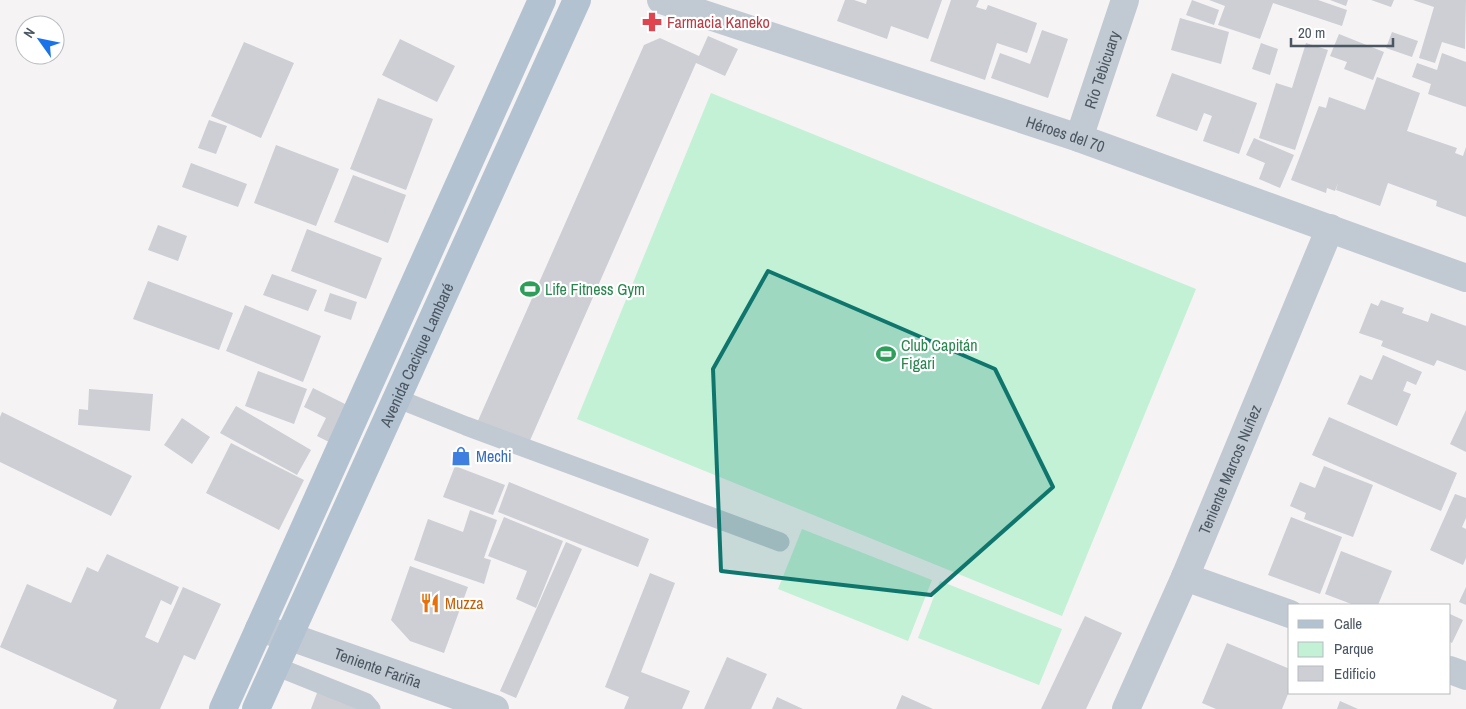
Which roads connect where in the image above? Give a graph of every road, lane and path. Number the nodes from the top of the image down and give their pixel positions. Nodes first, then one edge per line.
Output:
1 (542, 0) edge
2 (577, 0) edge
3 (662, 0) edge
4 (1125, 0) edge
5 (1079, 138) junction
6 (1330, 228) junction
7 (1466, 278) edge
8 (396, 398) junction
9 (780, 542) dead end
10 (1185, 577) junction
11 (1288, 613) edge
12 (259, 629) junction
13 (288, 636) junction
14 (275, 666) junction
15 (1451, 670) edge
16 (1466, 676) edge
17 (223, 709) edge
18 (256, 709) edge
19 (371, 709) edge
20 (495, 709) edge
21 (1126, 709) edge

1 - 12 main road, Avenida Cacique Lambaré
2 - 8 main road, Avenida Cacique Lambaré
3 - 5 street, Héroes del 70
4 - 5 street, Río Tebicuary
5 - 6 street, Héroes del 70
6 - 7 street, Héroes del 70
6 - 10 street, Teniente Marcos Nuñez
8 - 9 lane
8 - 13 main road, Avenida Cacique Lambaré
10 - 11 street
10 - 21 street, Teniente Marcos Nuñez
12 - 13 street, Teniente Fariña
12 - 17 main road, Avenida Cacique Lambaré
13 - 14 main road, Avenida Cacique Lambaré
13 - 20 street, Teniente Fariña
14 - 18 main road, Avenida Cacique Lambaré
14 - 19 lane
15 - 16 street

